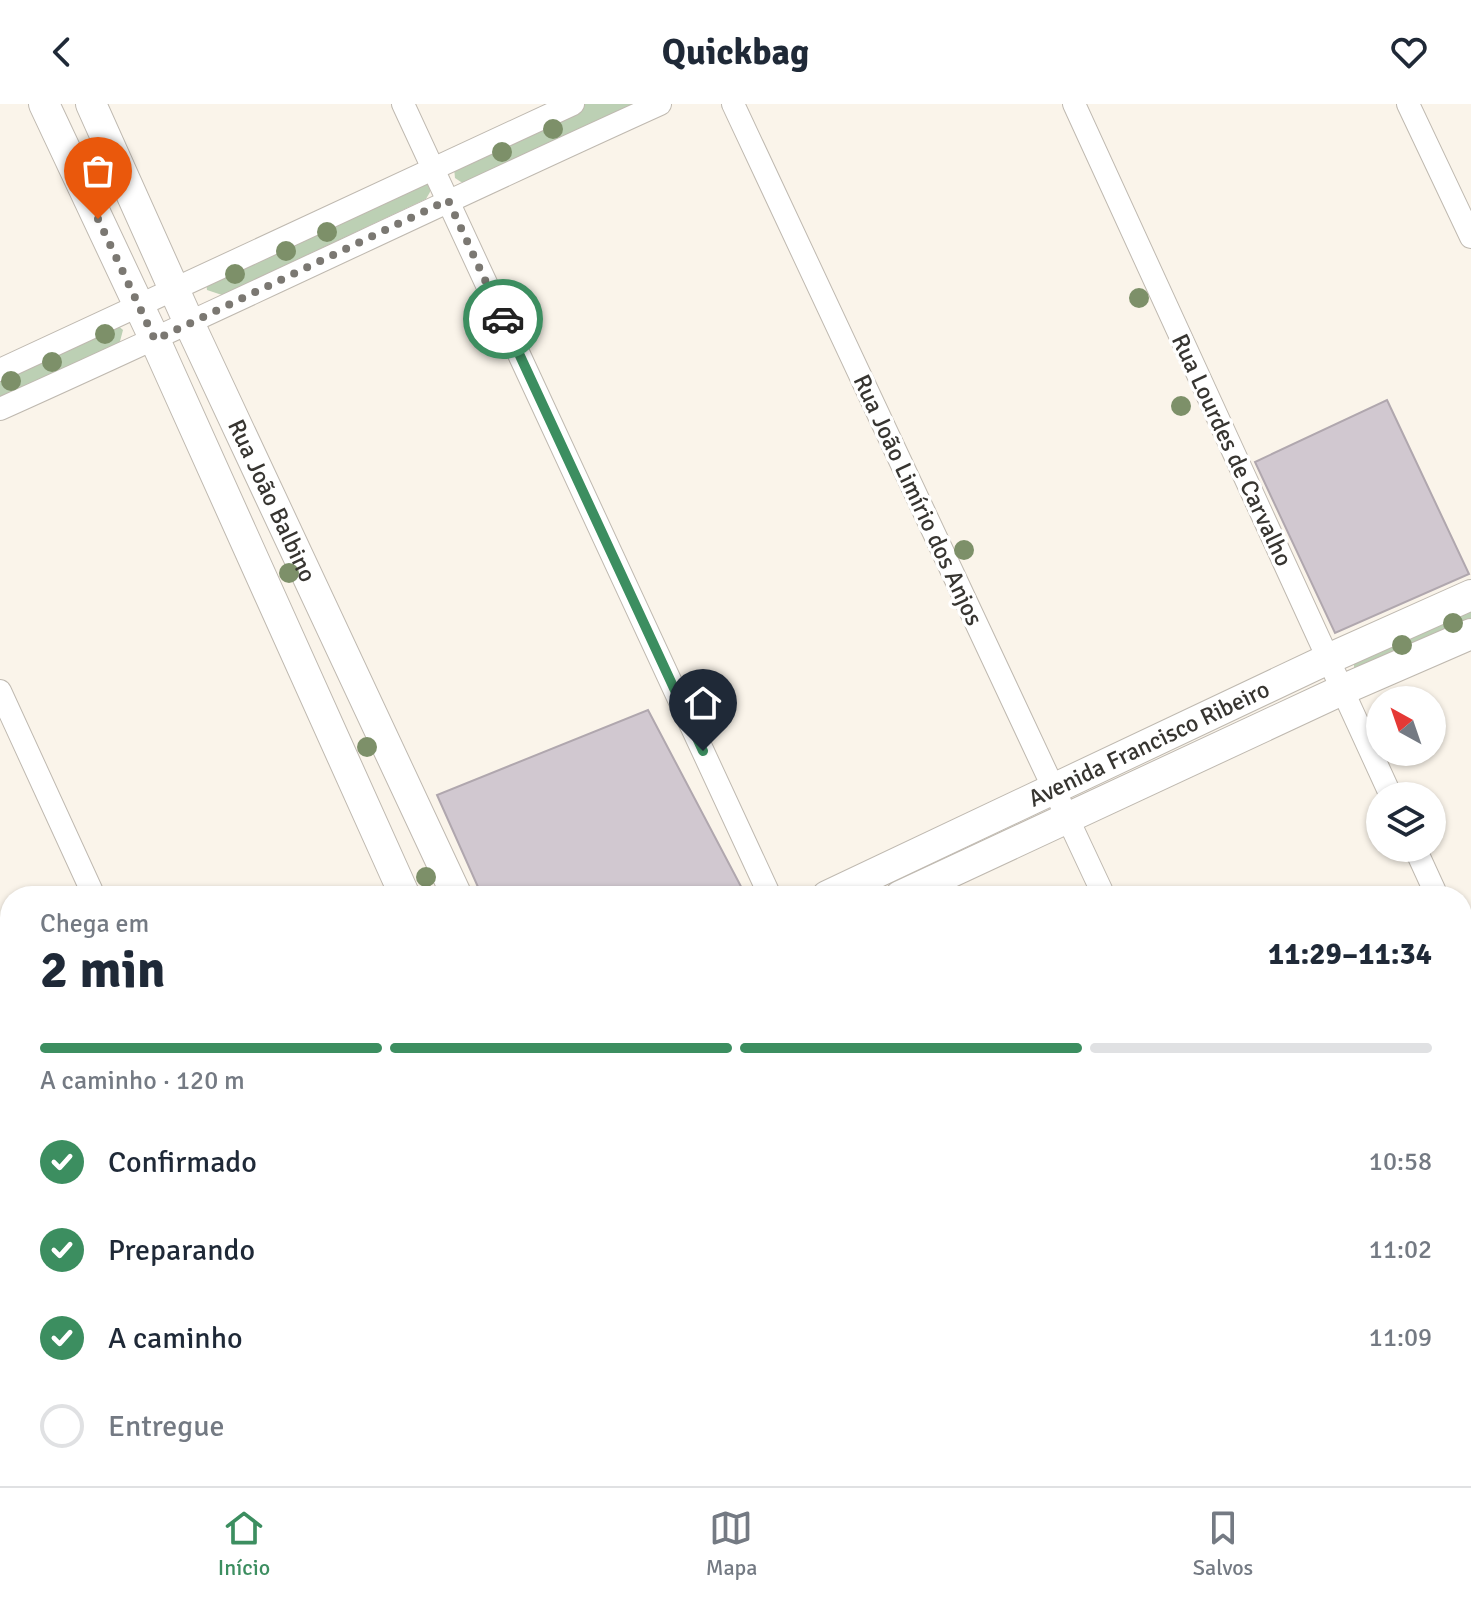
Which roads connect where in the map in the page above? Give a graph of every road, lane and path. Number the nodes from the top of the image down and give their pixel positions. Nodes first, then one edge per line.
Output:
1 (44, 104) edge
2 (91, 104) edge
3 (403, 104) edge
4 (573, 104) edge
5 (660, 104) edge
6 (733, 104) edge
7 (1074, 104) edge
8 (1408, 104) edge
9 (433, 169) junction
10 (448, 200) junction
11 (1471, 237) edge
12 (174, 288) junction
13 (138, 305) junction
14 (190, 325) junction
15 (155, 340) junction
16 (0, 370) edge
17 (0, 409) edge
18 (1471, 595) edge
19 (1471, 634) edge
20 (1328, 659) junction
21 (1342, 690) junction
22 (0, 691) edge
23 (1385, 782) edge
24 (1054, 790) junction
25 (1067, 817) junction
26 (1421, 862) edge
27 (89, 886) edge
28 (401, 886) edge
29 (452, 886) edge
30 (765, 886) edge
31 (848, 886) edge
32 (921, 886) edge
33 (1099, 886) edge
34 (1432, 886) edge

1 - 13 main road, Rua João Balbino
2 - 12 main road, Rua João Balbino
3 - 9 street
4 - 9 street
5 - 10 street
6 - 24 street, Rua João Limírio dos Anjos
7 - 20 street, Rua Lourdes de Carvalho
8 - 11 street
9 - 10 street
9 - 12 street
10 - 14 street
10 - 30 street
12 - 13 street
12 - 14 main road, Rua João Balbino
13 - 15 main road, Rua João Balbino
13 - 16 street
14 - 15 street
14 - 29 main road, Rua João Balbino
15 - 17 street
15 - 28 main road, Rua João Balbino
18 - 20 main road, Avenida Francisco Ribeiro
19 - 21 main road, Avenida Francisco Ribeiro
20 - 21 street, Rua Lourdes de Carvalho
20 - 24 main road, Avenida Francisco Ribeiro
21 - 23 street, Rua Lourdes de Carvalho
21 - 25 main road, Avenida Francisco Ribeiro
22 - 27 street
24 - 25 street, Rua João Limírio dos Anjos
24 - 31 main road, Avenida Francisco Ribeiro
25 - 32 main road, Avenida Francisco Ribeiro
25 - 33 street, Rua João Limírio dos Anjos
26 - 34 street

